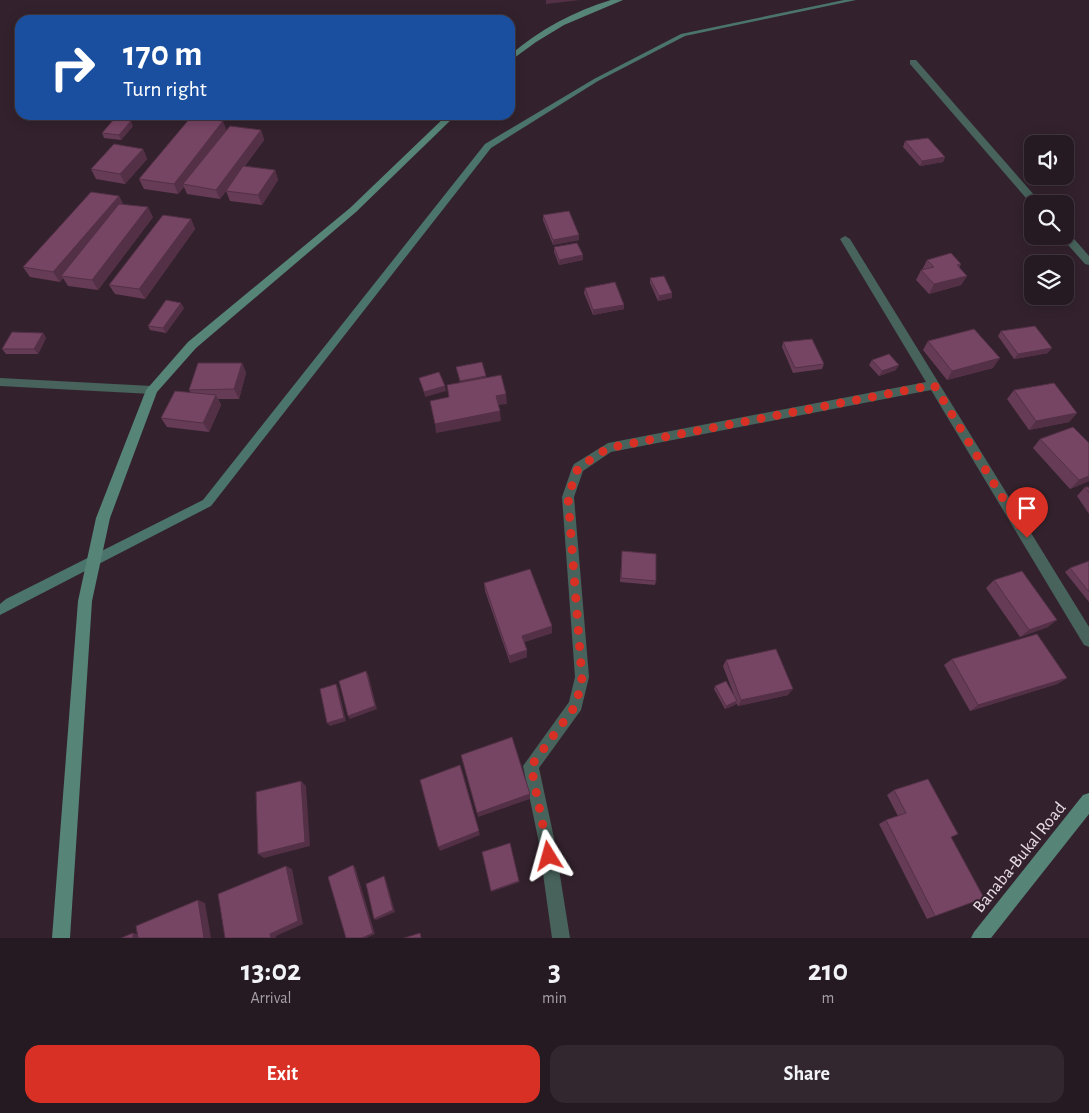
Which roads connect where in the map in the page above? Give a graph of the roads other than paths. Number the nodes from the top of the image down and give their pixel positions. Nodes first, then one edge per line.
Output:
1 (619, 0) edge
2 (515, 54) edge
3 (913, 62) dead end
4 (447, 120) edge
5 (1030, 195) edge
6 (845, 239) dead end
7 (1074, 245) edge
8 (1089, 262) edge
9 (0, 382) edge
10 (934, 385) junction
11 (152, 390) junction
12 (1089, 640) edge
13 (1089, 801) edge
14 (61, 938) edge
15 (560, 938) edge
16 (980, 938) edge

1 - 2 street
3 - 5 street
4 - 11 street
6 - 10 street
7 - 8 street
9 - 11 street
10 - 12 street
10 - 15 street
11 - 14 street
13 - 16 street, Banaba-Bukal Road

